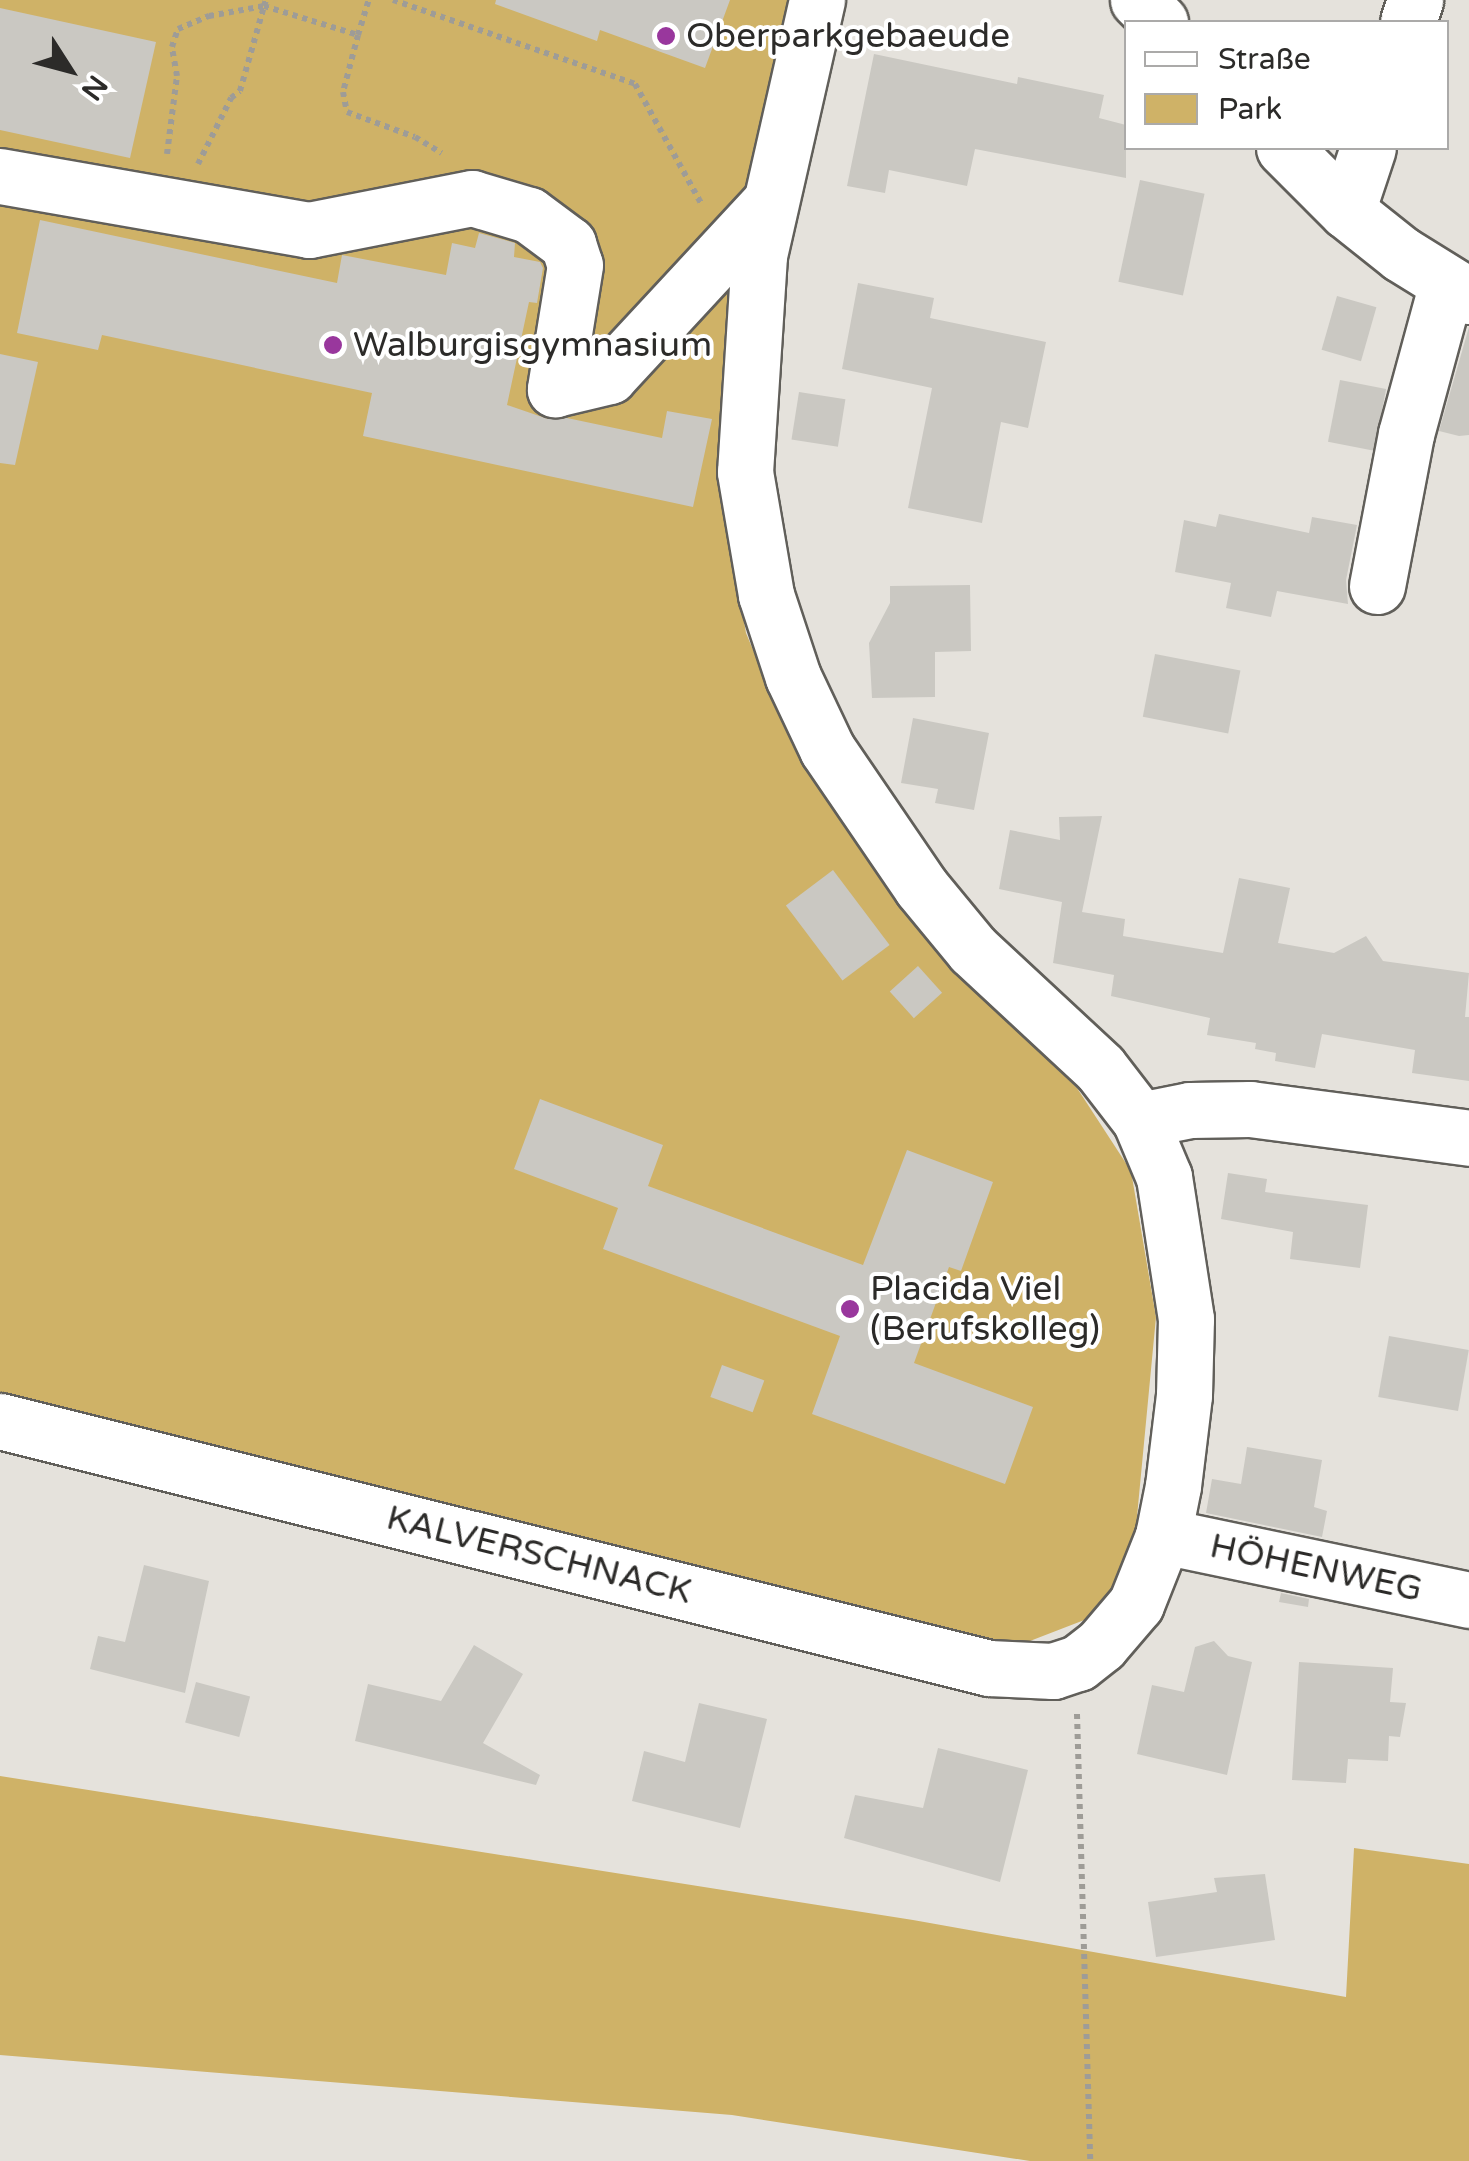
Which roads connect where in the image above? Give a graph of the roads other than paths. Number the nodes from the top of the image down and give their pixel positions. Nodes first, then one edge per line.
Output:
1 (817, 0) edge
2 (1138, 0) edge
3 (1158, 20) edge
4 (1286, 150) edge
5 (1367, 150) edge
6 (0, 176) edge
7 (769, 203) junction
8 (1347, 211) junction
9 (1458, 289) edge
10 (1377, 586) dead end
11 (1140, 1120) junction
12 (1469, 1138) edge
13 (0, 1421) edge
14 (1163, 1536) junction
15 (1469, 1600) edge

1 - 7 street, KALVERSCHNACK
2 - 3 street
4 - 8 street
5 - 8 street
6 - 7 street
7 - 11 street, KALVERSCHNACK
8 - 9 street
9 - 10 street
11 - 12 street
11 - 14 street, KALVERSCHNACK
13 - 14 street, KALVERSCHNACK
14 - 15 street, HÖHENWEG

